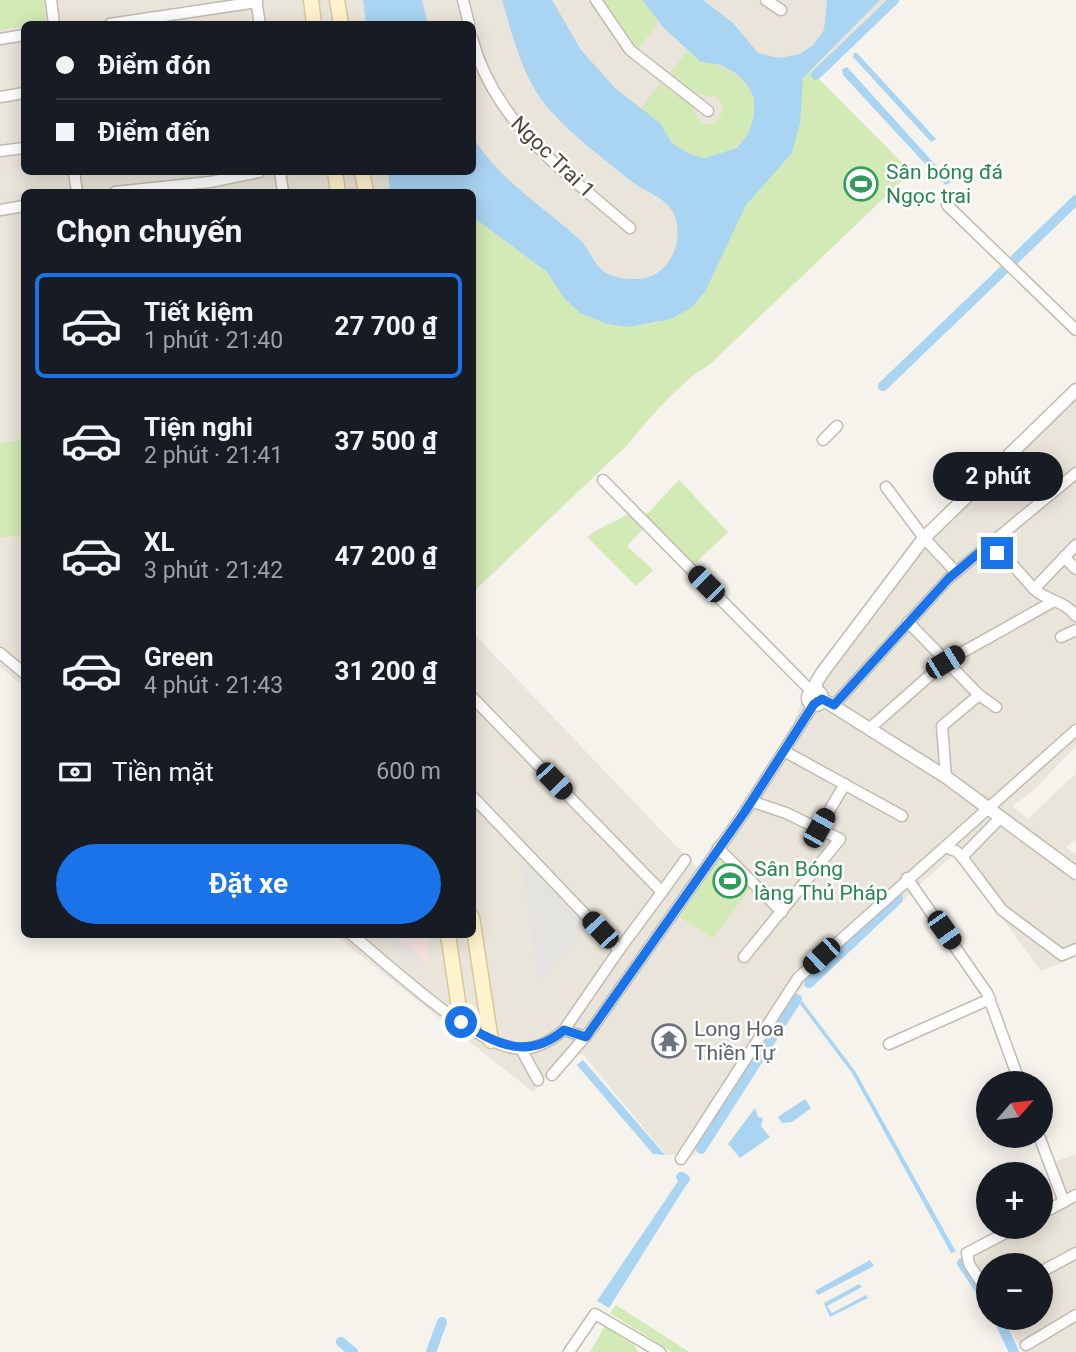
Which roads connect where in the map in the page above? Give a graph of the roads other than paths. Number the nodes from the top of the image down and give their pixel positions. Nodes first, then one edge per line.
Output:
1 (51, 0) edge
2 (311, 0) edge
3 (337, 0) edge
4 (463, 0) edge
5 (596, 0) edge
6 (766, 0) edge
7 (257, 1) edge
8 (781, 10) dead end
9 (54, 21) edge
10 (129, 21) edge
11 (260, 21) edge
12 (314, 21) edge
13 (340, 21) edge
14 (468, 21) edge
15 (21, 36) edge
16 (0, 39) edge
17 (476, 49) edge
18 (21, 94) edge
19 (0, 97) edge
20 (708, 111) dead end
21 (21, 148) edge
22 (0, 151) edge
23 (249, 175) edge
24 (211, 187) edge
25 (173, 189) edge
26 (947, 205) dead end
27 (21, 206) edge
28 (0, 210) edge
29 (630, 228) dead end
30 (1076, 330) edge
31 (1076, 390) edge
32 (837, 426) dead end
33 (823, 440) dead end
34 (1076, 472) edge
35 (603, 480) dead end
36 (886, 487) dead end
37 (924, 538) junction
38 (1076, 545) edge
39 (995, 549) junction
40 (1064, 557) junction
41 (1076, 569) edge
42 (956, 572) junction
43 (1034, 589) junction
44 (1054, 601) junction
45 (1076, 616) edge
46 (908, 622) junction
47 (1076, 630) edge
48 (1061, 637) dead end
49 (0, 653) edge
50 (945, 662) junction
51 (21, 670) edge
52 (979, 695) junction
53 (820, 698) junction
54 (476, 700) edge
55 (996, 707) dead end
56 (869, 729) junction
57 (1076, 730) edge
58 (784, 751) junction
59 (946, 777) junction
60 (845, 784) junction
61 (476, 800) edge
62 (751, 801) junction
63 (989, 809) junction
64 (902, 816) dead end
65 (1001, 817) junction
66 (819, 828) junction
67 (718, 848) junction
68 (947, 848) junction
69 (962, 857) junction
70 (685, 860) dead end
71 (1076, 873) edge
72 (906, 878) junction
73 (662, 892) junction
74 (782, 912) junction
75 (356, 938) edge
76 (449, 938) edge
77 (475, 938) edge
78 (1076, 949) edge
79 (619, 950) junction
80 (744, 957) dead end
81 (990, 999) junction
82 (461, 1022) junction
83 (564, 1030) junction
84 (586, 1037) junction
85 (551, 1040) junction
86 (491, 1041) junction
87 (889, 1044) dead end
88 (521, 1049) junction
89 (563, 1049) dead end
90 (1016, 1071) edge
91 (552, 1075) dead end
92 (538, 1080) dead end
93 (1043, 1148) edge
94 (681, 1159) dead end
95 (1076, 1195) edge
96 (1063, 1202) junction
97 (1053, 1207) edge
98 (994, 1239) edge
99 (1076, 1253) edge
100 (1053, 1265) edge
101 (976, 1274) edge
102 (1076, 1315) edge
103 (1026, 1345) dead end
104 (654, 1350) edge
105 (569, 1352) edge

1 - 9 street
2 - 12 main road
3 - 13 main road
4 - 14 street
5 - 20 street
6 - 8 street
7 - 10 street
7 - 11 street
15 - 16 street
17 - 29 street, Ngọc Trai 1
18 - 19 street
21 - 22 street
23 - 24 street
24 - 25 street
26 - 30 street
27 - 28 street
31 - 37 street
32 - 33 street
34 - 39 street
35 - 53 street
36 - 37 street
37 - 42 street
37 - 53 street
38 - 40 street
39 - 42 street
39 - 43 street
40 - 41 street
40 - 43 street
42 - 46 street
43 - 44 street
44 - 45 street
44 - 50 street
46 - 50 street
46 - 53 street
47 - 48 street
49 - 51 street
50 - 52 street
50 - 56 street
52 - 55 street
52 - 59 street
53 - 56 street
53 - 58 street
54 - 73 street
56 - 59 street
57 - 63 street
58 - 60 street
58 - 62 street
59 - 63 street
60 - 64 street
60 - 66 street
61 - 79 street
62 - 66 street
62 - 67 street
63 - 65 street
63 - 68 street
65 - 69 street
65 - 71 street
66 - 74 street
67 - 74 street
67 - 84 street
68 - 69 street
68 - 72 street
69 - 78 street
70 - 73 street
72 - 81 street
72 - 94 street
73 - 79 street
74 - 80 street
75 - 82 street
76 - 82 main road
77 - 86 main road
79 - 83 street
81 - 87 street
81 - 90 street
82 - 86 street
83 - 84 street
83 - 85 street
84 - 91 street
85 - 88 street
85 - 89 street
86 - 88 street
88 - 92 street
93 - 96 street
95 - 96 street
96 - 97 street
98 - 101 street
99 - 100 street
102 - 103 street
104 - 105 street

